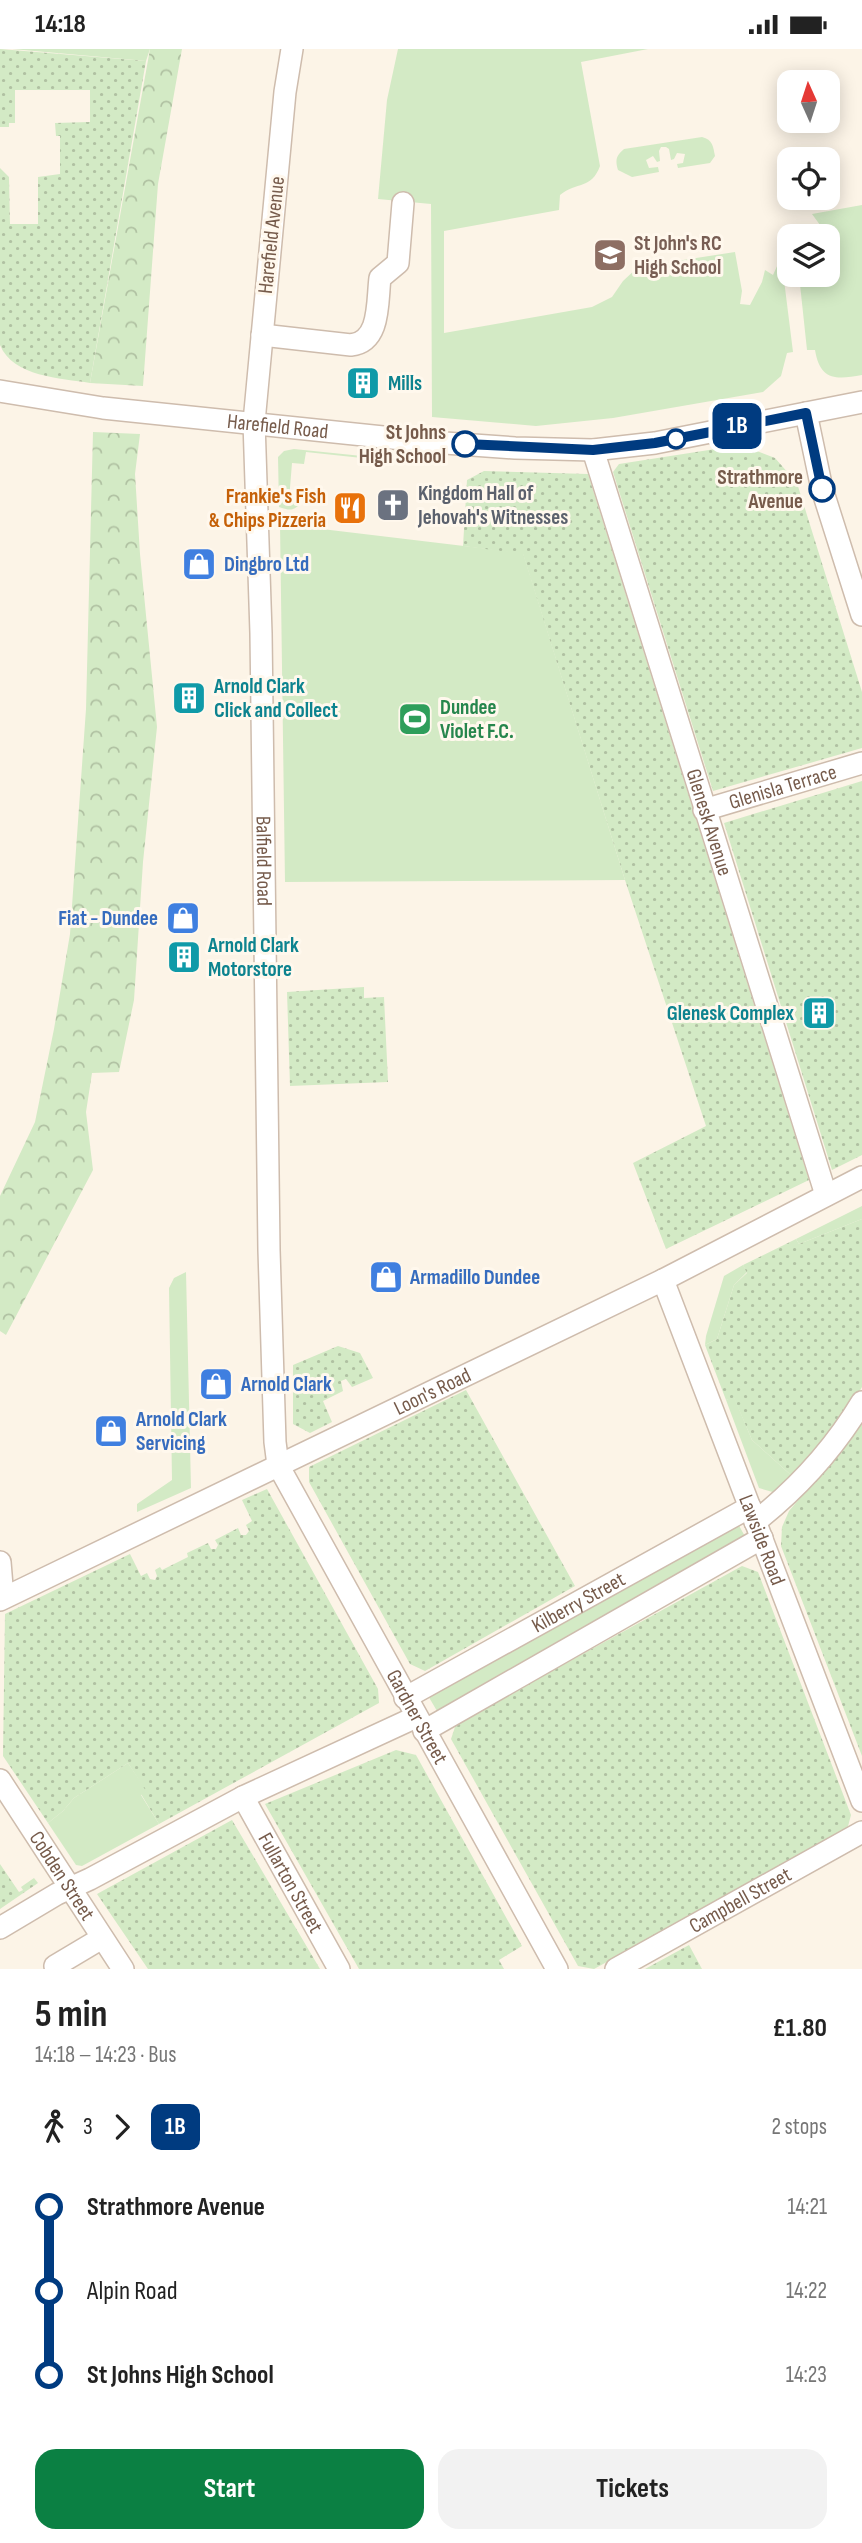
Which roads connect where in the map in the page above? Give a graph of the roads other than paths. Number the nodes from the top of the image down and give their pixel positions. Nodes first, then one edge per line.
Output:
1 (292, 49) edge
2 (403, 203) dead end
3 (261, 335) junction
4 (0, 391) edge
5 (862, 402) edge
6 (806, 413) junction
7 (254, 422) junction
8 (593, 450) junction
9 (862, 615) edge
10 (862, 764) edge
11 (704, 810) junction
12 (862, 1177) edge
13 (826, 1195) junction
14 (663, 1280) junction
15 (862, 1402) edge
16 (278, 1465) junction
17 (756, 1522) junction
18 (0, 1562) edge
19 (1, 1599) edge
20 (405, 1698) junction
21 (420, 1724) junction
22 (0, 1780) edge
23 (243, 1797) junction
24 (862, 1801) edge
25 (862, 1832) edge
26 (69, 1889) junction
27 (0, 1928) edge
28 (102, 1938) junction
29 (55, 1966) dead end
30 (123, 1969) edge
31 (339, 1969) edge
32 (557, 1969) edge
33 (617, 1969) edge

1 - 3 street, Harefield Avenue
2 - 3 street
3 - 7 street, Harefield Avenue
4 - 7 street, Harefield Road
5 - 6 street
6 - 8 street, Harefield Road
6 - 9 street
7 - 8 street, Harefield Road
7 - 16 street, Balfield Road
8 - 11 street, Glenesk Avenue
10 - 11 street, Glenisla Terrace
11 - 13 street, Glenesk Avenue
12 - 13 street, Loon's Road
13 - 14 street, Loon's Road
14 - 16 street, Loon's Road
14 - 17 street, Lawside Road
15 - 17 street
16 - 19 street, Loon's Road
16 - 20 street, Gardner Street
17 - 20 street, Kilberry Street
17 - 21 street, Kilberry Street
17 - 24 street, Lawside Road
18 - 19 street
20 - 21 street, Gardner Street
21 - 23 street, Kilberry Street
21 - 32 street, Gardner Street
22 - 26 street, Cobden Street
23 - 26 street, Kilberry Street
23 - 31 street, Fullarton Street
25 - 33 street, Campbell Street
26 - 27 street, Kilberry Street
26 - 28 street, Cobden Street
28 - 29 street
28 - 30 street, Cobden Street

